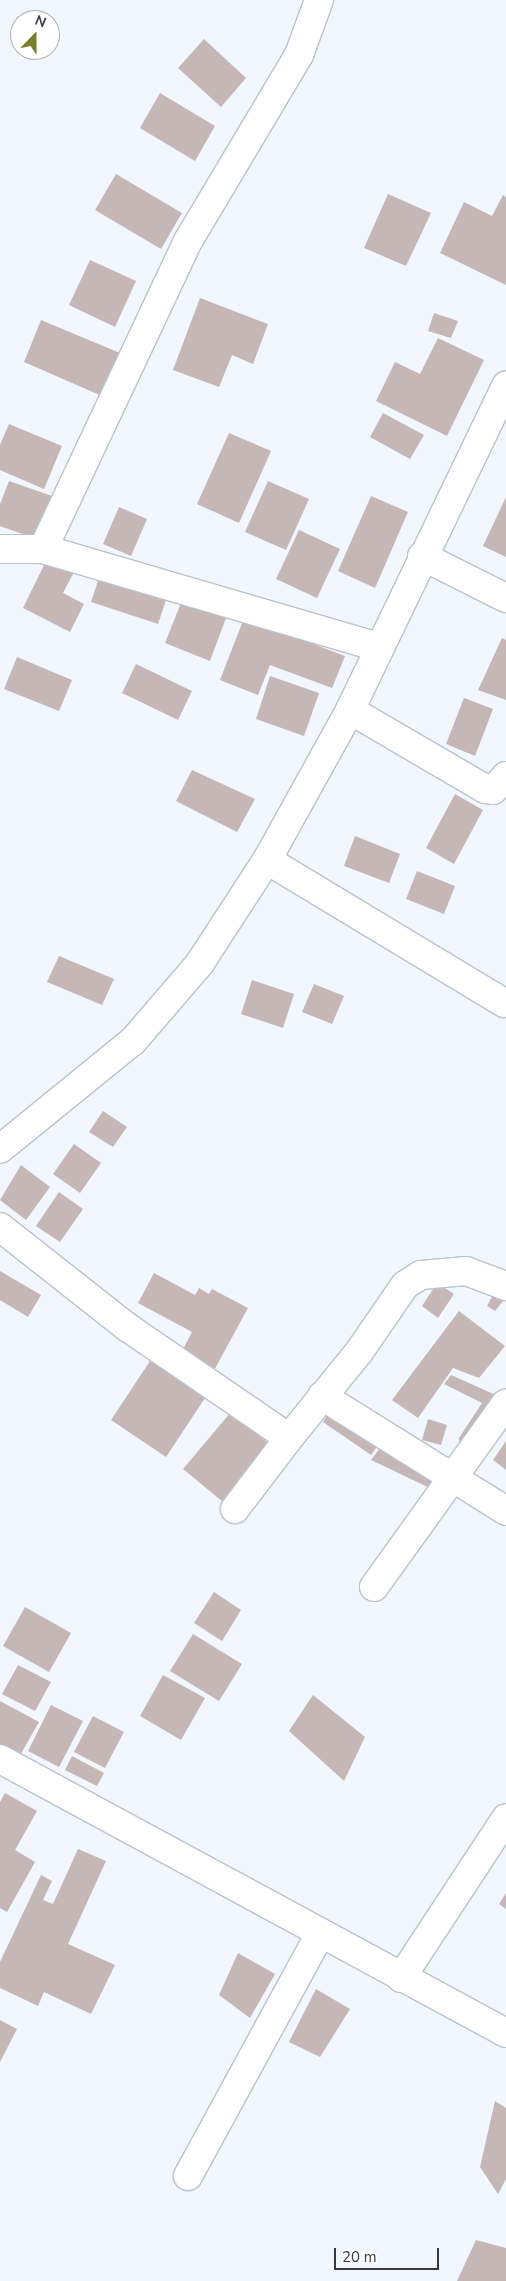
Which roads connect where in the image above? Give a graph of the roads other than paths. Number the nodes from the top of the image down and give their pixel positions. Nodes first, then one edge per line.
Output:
1 (319, 0) edge
2 (506, 386) edge
3 (0, 549) edge
4 (43, 550) junction
5 (422, 556) junction
6 (506, 598) edge
7 (379, 647) junction
8 (350, 710) junction
9 (506, 776) edge
10 (267, 860) junction
11 (504, 1003) dead end
12 (0, 1149) edge
13 (0, 1227) edge
14 (506, 1286) edge
15 (322, 1396) junction
16 (506, 1403) edge
17 (289, 1438) junction
18 (454, 1479) junction
19 (234, 1509) dead end
20 (506, 1511) edge
21 (374, 1587) dead end
22 (0, 1759) edge
23 (506, 1818) edge
24 (319, 1936) junction
25 (401, 1978) junction
26 (506, 2033) edge
27 (188, 2176) dead end

1 - 4 street
2 - 5 street
3 - 4 street
4 - 7 street
5 - 6 street
5 - 7 street
7 - 8 street
8 - 9 street
8 - 10 street
10 - 11 street
10 - 12 street
13 - 17 street
14 - 15 street
15 - 17 street
15 - 18 street
16 - 18 street
17 - 19 street
18 - 20 street
18 - 21 street
22 - 24 street
23 - 25 street
24 - 25 street
24 - 27 street
25 - 26 street

